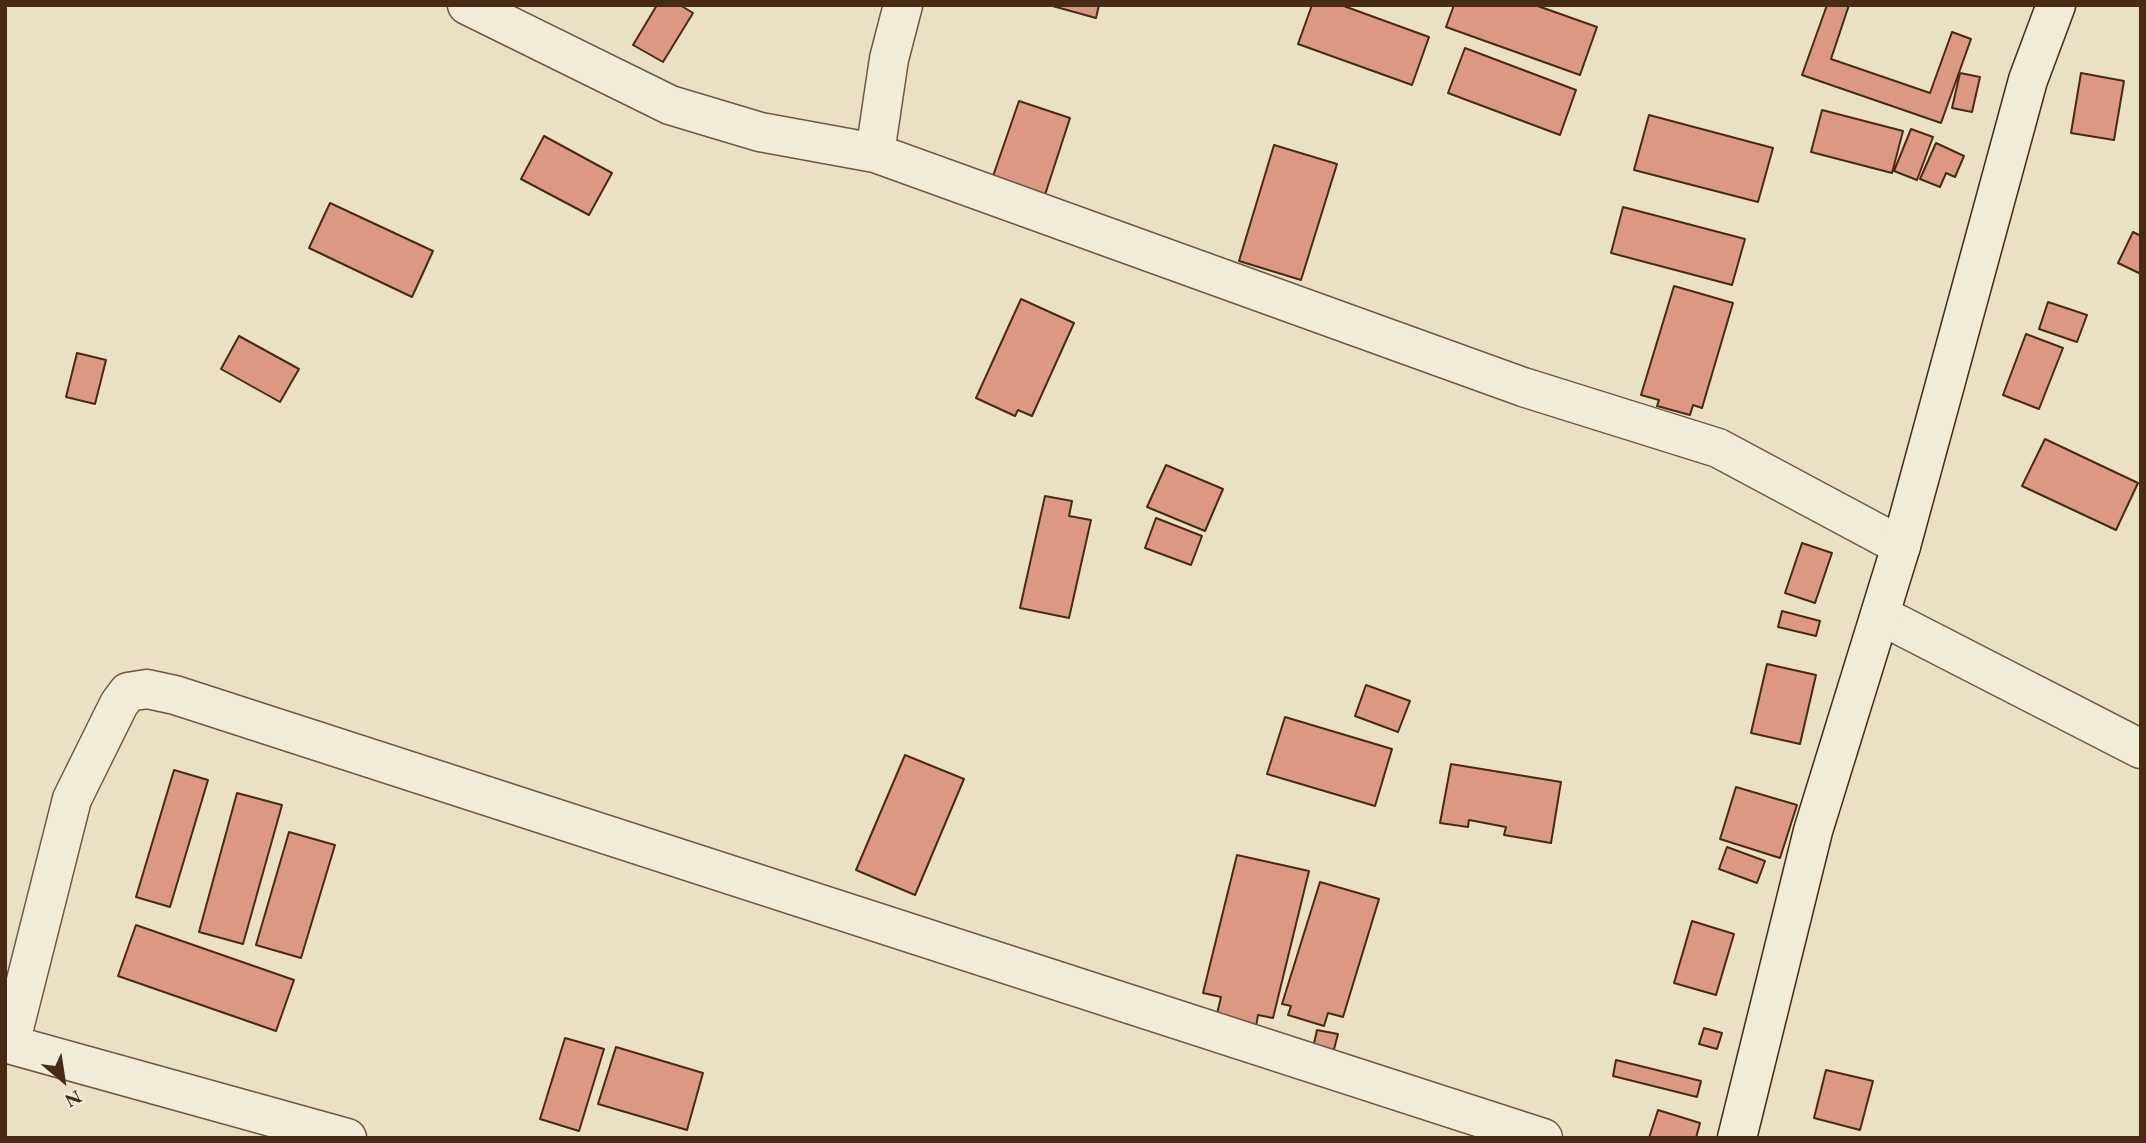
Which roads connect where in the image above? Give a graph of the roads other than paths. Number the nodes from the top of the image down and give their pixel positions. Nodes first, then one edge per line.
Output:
1 (467, 5) edge
2 (903, 5) edge
3 (2056, 5) edge
4 (875, 153) junction
5 (1901, 546) junction
6 (1880, 615) junction
7 (2141, 749) edge
8 (8, 1043) edge
9 (347, 1138) edge
10 (1543, 1138) edge
11 (1737, 1138) edge

1 - 4 street
2 - 4 street
3 - 5 street
4 - 5 street
5 - 6 street
6 - 7 street
6 - 11 street
8 - 9 street
8 - 10 street

